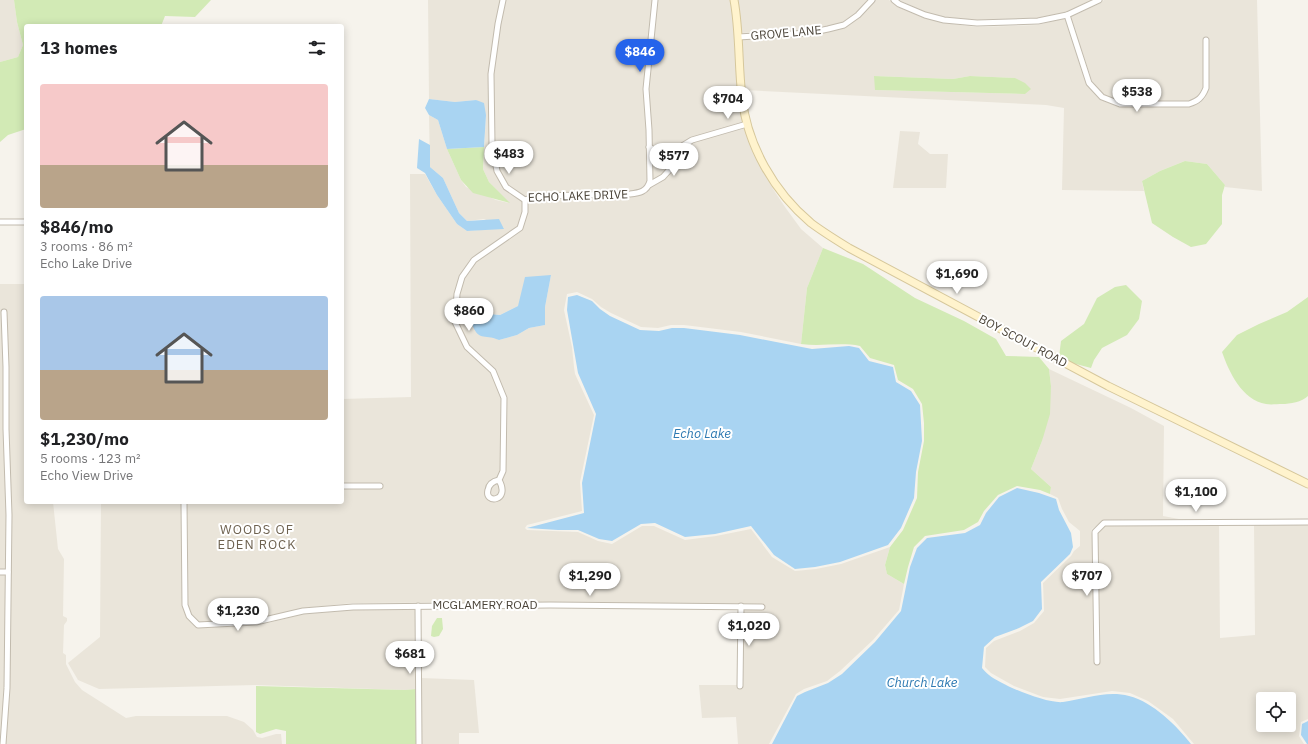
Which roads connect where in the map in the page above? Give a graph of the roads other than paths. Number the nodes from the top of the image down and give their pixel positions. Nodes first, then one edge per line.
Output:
1 (502, 0) edge
2 (655, 0) edge
3 (734, 0) edge
4 (872, 0) edge
5 (894, 0) edge
6 (1099, 0) edge
7 (1067, 15) junction
8 (738, 36) junction
9 (1206, 40) dead end
10 (747, 124) junction
11 (649, 147) junction
12 (673, 152) junction
13 (649, 185) junction
14 (525, 200) junction
15 (0, 222) edge
16 (24, 222) edge
17 (4, 312) dead end
18 (499, 480) dead end
19 (1308, 484) edge
20 (344, 486) edge
21 (380, 486) dead end
22 (184, 504) edge
23 (1308, 522) edge
24 (0, 572) edge
25 (8, 572) junction
26 (418, 606) junction
27 (741, 606) junction
28 (762, 607) dead end
29 (1096, 662) dead end
30 (740, 686) dead end
31 (3, 744) edge
32 (419, 744) edge

1 - 14 street, ECHO LAKE DRIVE
2 - 11 street
3 - 8 street, BOY SCOUT ROAD
4 - 8 street, GROVE LANE
5 - 7 street
6 - 7 street
7 - 9 street
8 - 10 street, BOY SCOUT ROAD
10 - 12 street
10 - 19 street, BOY SCOUT ROAD
11 - 12 street
11 - 13 street
12 - 13 street, ECHO LAKE DRIVE
13 - 14 street, ECHO LAKE DRIVE
14 - 18 street
15 - 16 street
17 - 25 street
20 - 21 street
22 - 26 street
23 - 29 street
24 - 25 street
25 - 31 street
26 - 27 street, MCGLAMERY ROAD
26 - 32 street, MCGLAMERY ROAD
27 - 28 street, MCGLAMERY ROAD
27 - 30 street

